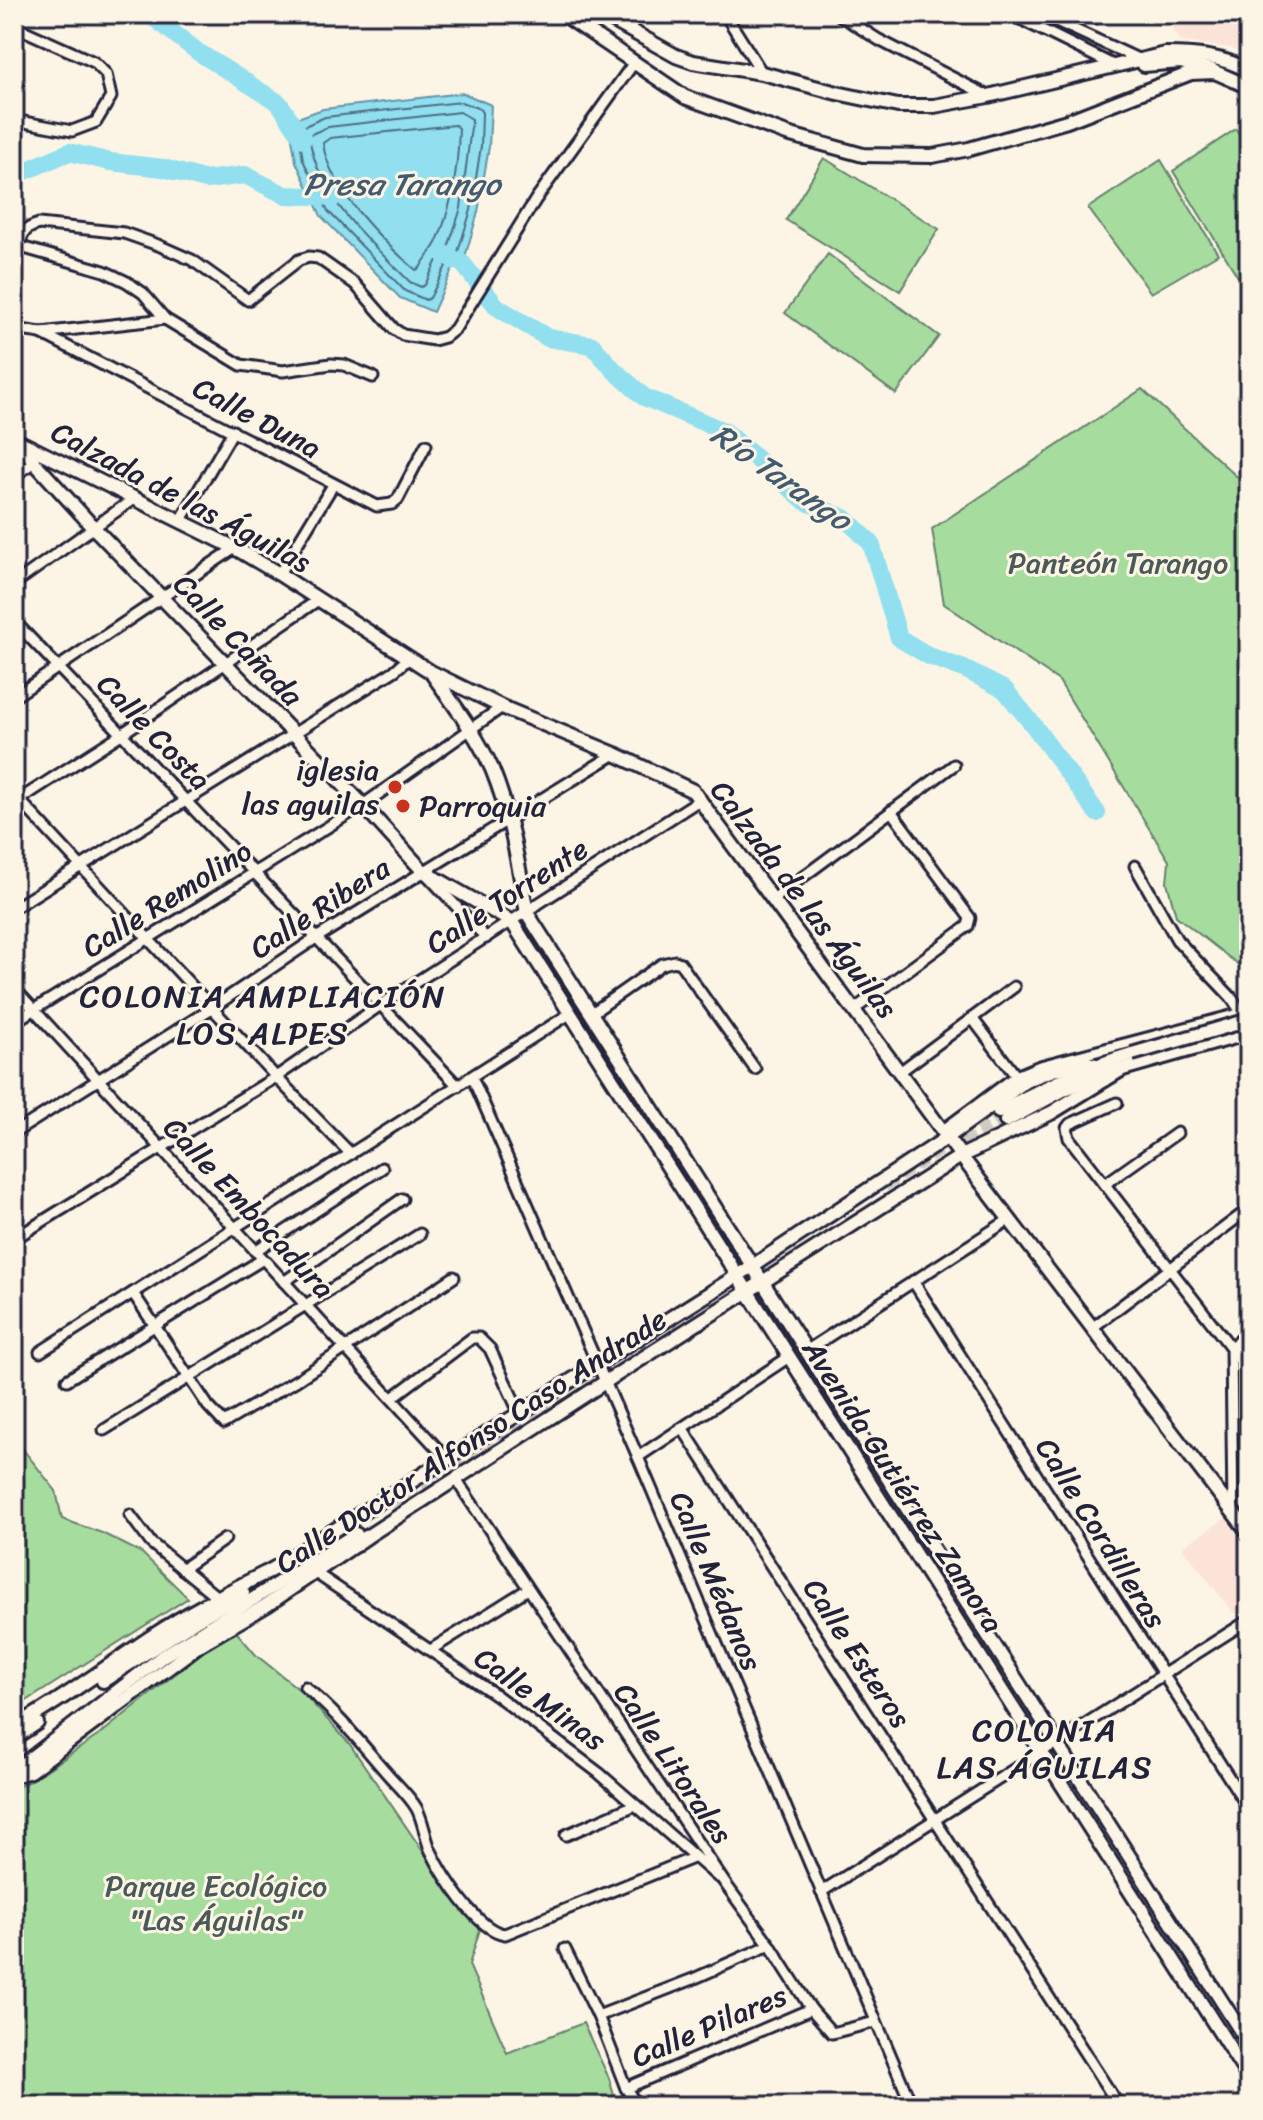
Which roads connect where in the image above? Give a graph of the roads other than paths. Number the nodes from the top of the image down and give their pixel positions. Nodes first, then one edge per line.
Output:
1 (563, 14) edge
2 (601, 14) edge
3 (725, 14) edge
4 (838, 14) edge
5 (1010, 14) edge
6 (1041, 14) edge
7 (14, 26) edge
8 (1138, 59) junction
9 (633, 64) junction
10 (1117, 67) junction
11 (1249, 71) edge
12 (1215, 72) junction
13 (762, 73) junction
14 (1249, 87) edge
15 (988, 96) junction
16 (14, 120) edge
17 (17, 245) edge
18 (165, 319) junction
19 (14, 329) edge
20 (41, 333) junction
21 (373, 377) dead end
22 (233, 431) junction
23 (17, 441) edge
24 (426, 445) dead end
25 (34, 462) junction
26 (14, 476) edge
27 (333, 485) junction
28 (135, 498) junction
29 (181, 520) junction
30 (95, 529) junction
31 (235, 548) junction
32 (279, 574) junction
33 (14, 584) edge
34 (162, 598) junction
35 (318, 600) junction
36 (14, 621) edge
37 (408, 659) junction
38 (226, 664) junction
39 (59, 668) junction
40 (431, 672) junction
41 (14, 697) edge
42 (502, 707) junction
43 (471, 730) junction
44 (123, 733) junction
45 (292, 734) junction
46 (615, 754) junction
47 (954, 765) dead end
48 (16, 799) edge
49 (701, 799) junction
50 (187, 801) junction
51 (363, 805) junction
52 (891, 811) junction
53 (510, 819) junction
54 (80, 866) junction
55 (1135, 866) dead end
56 (423, 871) junction
57 (255, 873) junction
58 (773, 899) junction
59 (14, 908) edge
60 (527, 913) junction
61 (512, 922) junction
62 (316, 938) junction
63 (486, 938) junction
64 (148, 939) junction
65 (1014, 987) dead end
66 (14, 988) edge
67 (382, 1004) junction
68 (212, 1008) junction
69 (855, 1009) junction
70 (34, 1010) junction
71 (571, 1013) junction
72 (592, 1013) junction
73 (972, 1018) junction
74 (1247, 1019) edge
75 (14, 1022) edge
76 (1249, 1033) edge
77 (616, 1051) junction
78 (1134, 1060) junction
79 (600, 1061) junction
80 (1096, 1065) junction
81 (755, 1069) dead end
82 (1121, 1070) junction
83 (901, 1071) junction
84 (1016, 1076) junction
85 (276, 1077) junction
86 (472, 1077) junction
87 (98, 1079) junction
88 (458, 1086) junction
89 (1117, 1103) dead end
90 (14, 1133) edge
91 (946, 1133) junction
92 (1177, 1133) dead end
93 (162, 1149) junction
94 (351, 1154) junction
95 (961, 1156) junction
96 (382, 1168) dead end
97 (1105, 1184) junction
98 (402, 1199) dead end
99 (1249, 1209) edge
100 (1010, 1219) junction
101 (235, 1229) junction
102 (420, 1234) dead end
103 (14, 1239) edge
104 (255, 1251) junction
105 (263, 1259) junction
106 (751, 1267) junction
107 (1170, 1268) junction
108 (737, 1276) junction
109 (454, 1277) dead end
110 (913, 1281) junction
111 (284, 1282) junction
112 (761, 1283) junction
113 (747, 1291) junction
114 (133, 1293) junction
115 (306, 1305) junction
116 (155, 1324) junction
117 (1092, 1328) junction
118 (1249, 1333) edge
119 (1231, 1347) junction
120 (345, 1348) junction
121 (806, 1351) junction
122 (40, 1352) dead end
123 (789, 1357) junction
124 (597, 1365) junction
125 (1249, 1371) edge
126 (190, 1378) junction
127 (67, 1380) dead end
128 (605, 1382) junction
129 (392, 1398) junction
130 (520, 1414) junction
131 (683, 1429) junction
132 (104, 1430) dead end
133 (638, 1457) junction
134 (448, 1460) junction
135 (455, 1478) junction
136 (1233, 1511) junction
137 (130, 1515) dead end
138 (1249, 1533) edge
139 (225, 1539) dead end
140 (182, 1569) junction
141 (314, 1572) junction
142 (528, 1589) junction
143 (217, 1597) junction
144 (1249, 1620) edge
145 (432, 1649) junction
146 (1162, 1674) junction
147 (89, 1680) junction
148 (305, 1687) dead end
149 (83, 1694) junction
150 (65, 1705) junction
151 (48, 1707) junction
152 (14, 1727) edge
153 (14, 1738) edge
154 (1057, 1741) junction
155 (1041, 1751) junction
156 (14, 1773) edge
157 (635, 1805) junction
158 (1249, 1809) edge
159 (935, 1819) junction
160 (566, 1835) dead end
161 (693, 1858) junction
162 (724, 1882) junction
163 (821, 1892) junction
164 (770, 1945) junction
165 (565, 1949) dead end
166 (811, 2009) junction
167 (598, 2016) junction
168 (875, 2022) junction
169 (1249, 2044) edge
170 (1249, 2078) edge
171 (626, 2088) junction
172 (637, 2106) edge
173 (912, 2106) edge
174 (1119, 2106) edge

1 - 9 street
2 - 13 street
3 - 13 street
4 - 15 street
5 - 10 street
6 - 8 street
7 - 16 street
8 - 10 street
8 - 11 street
9 - 12 street
9 - 17 street
10 - 12 street
10 - 15 street
12 - 14 street
13 - 15 street
17 - 18 street
18 - 20 street
18 - 21 street
19 - 20 street
20 - 22 street, Calle Duna
22 - 27 street, Calle Duna
22 - 29 street
23 - 25 street, Calle Cañada
23 - 28 street, Calzada de las Águilas
24 - 27 street, Calle Duna
25 - 26 street
25 - 30 street, Calle Cañada
27 - 32 street
28 - 29 street, Calzada de las Águilas
28 - 30 street
29 - 31 street, Calzada de las Águilas
30 - 33 street
30 - 34 street, Calle Cañada
31 - 32 street, Calzada de las Águilas
31 - 34 street
32 - 35 street, Calzada de las Águilas
34 - 38 street, Calle Cañada
34 - 39 street
35 - 37 street, Calzada de las Águilas
35 - 38 street
36 - 39 street, Calle Costa
37 - 40 street, Calzada de las Águilas
37 - 45 street
38 - 44 street
38 - 45 street, Calle Cañada
39 - 41 street
39 - 44 street, Calle Costa
40 - 42 street, Calzada de las Águilas
40 - 43 street
42 - 43 street, Calle Remolino
42 - 46 street, Calzada de las Águilas
43 - 51 street, Calle Remolino
43 - 53 street
44 - 48 street
44 - 50 street, Calle Costa
45 - 50 street
45 - 51 street, Calle Cañada
46 - 49 street, Calzada de las Águilas
46 - 53 street, Calle Ribera
47 - 52 street
48 - 54 street
49 - 58 street, Calzada de las Águilas
49 - 60 street, Calle Torrente
50 - 54 street
50 - 57 street, Calle Costa
51 - 56 street, Calle Cañada
51 - 57 street, Calle Remolino
52 - 58 street
52 - 69 street
53 - 56 street, Calle Ribera
53 - 60 street
54 - 59 street
54 - 64 street
55 - 74 street
56 - 61 street, Calle Cañada
56 - 62 street, Calle Ribera
56 - 63 street, Calle Cañada
57 - 62 street, Calle Costa
57 - 64 street, Calle Remolino
58 - 69 street, Calzada de las Águilas
60 - 61 street, Calle Torrente
60 - 72 street, Avenida Gutiérrez Zamora
61 - 63 street, Calle Torrente
61 - 71 street, Avenida Gutiérrez Zamora
62 - 67 street, Calle Costa
62 - 68 street, Calle Ribera
63 - 67 street, Calle Torrente
64 - 68 street
64 - 70 street, Calle Remolino
65 - 73 street
66 - 70 street, Calle Embocadura
67 - 85 street, Calle Torrente
67 - 88 street, Calle Costa
68 - 85 street
68 - 87 street, Calle Ribera
69 - 83 street, Calzada de las Águilas
70 - 75 street, Calle Remolino
70 - 87 street, Calle Embocadura
71 - 79 street, Avenida Gutiérrez Zamora
71 - 86 street
72 - 77 street, Avenida Gutiérrez Zamora
72 - 81 street
73 - 83 street
73 - 84 street
74 - 78 street, bridge
74 - 84 street
76 - 78 street
77 - 79 street
77 - 106 street, Avenida Gutiérrez Zamora
78 - 80 street
78 - 82 street
79 - 108 street, Avenida Gutiérrez Zamora
80 - 82 street
80 - 91 street, Calle Doctor Alfonso Caso Andrade
82 - 95 street, Calle Doctor Alfonso Caso Andrade
83 - 91 street, Calzada de las Águilas
84 - 91 street
85 - 93 street, Calle Torrente
85 - 94 street
86 - 88 street
86 - 124 street, Calle Médanos
87 - 90 street, Calle Ribera
87 - 93 street, Calle Embocadura
88 - 94 street
89 - 97 street
91 - 95 street, Calzada de las Águilas
91 - 106 street, Calle Doctor Alfonso Caso Andrade
92 - 97 street
93 - 101 street, Calle Embocadura
93 - 103 street, Calle Torrente
94 - 101 street
95 - 100 street, Calzada de las Águilas
95 - 112 street, Calle Doctor Alfonso Caso Andrade
96 - 104 street
97 - 107 street
98 - 111 street
99 - 107 street
100 - 110 street
100 - 117 street, Calzada de las Águilas
101 - 104 street, Calle Embocadura
101 - 114 street
102 - 115 street
104 - 105 street, Calle Embocadura
105 - 111 street, Calle Embocadura
105 - 116 street
106 - 108 street, Calle Doctor Alfonso Caso Andrade
106 - 112 street, Avenida Gutiérrez Zamora
107 - 117 street
107 - 119 street
108 - 113 street, Avenida Gutiérrez Zamora
108 - 124 street, Calle Doctor Alfonso Caso Andrade
109 - 120 street
110 - 121 street
110 - 146 street, Calle Cordilleras
111 - 115 street, Calle Embocadura
112 - 113 street, Calle Doctor Alfonso Caso Andrade
112 - 121 street, Avenida Gutiérrez Zamora
113 - 123 street, Avenida Gutiérrez Zamora
113 - 128 street, Calle Doctor Alfonso Caso Andrade
114 - 116 street
114 - 122 street
115 - 120 street, Calle Embocadura
115 - 126 street
116 - 126 street
116 - 127 street
117 - 136 street, Calzada de las Águilas
118 - 119 street
119 - 125 street
119 - 136 street
120 - 126 street
120 - 129 street, Calle Embocadura
121 - 154 street, Avenida Gutiérrez Zamora
123 - 131 street
123 - 155 street, Avenida Gutiérrez Zamora
124 - 128 street, Calle Médanos
124 - 130 street, Calle Doctor Alfonso Caso Andrade
126 - 132 street
128 - 133 street, Calle Médanos
128 - 135 street, Calle Doctor Alfonso Caso Andrade
129 - 130 street
129 - 134 street, Calle Embocadura
130 - 134 street, Calle Doctor Alfonso Caso Andrade
131 - 133 street
131 - 159 street, Calle Esteros
133 - 163 street, Calle Médanos
134 - 143 street, Calle Doctor Alfonso Caso Andrade
135 - 141 street, Calle Doctor Alfonso Caso Andrade
135 - 142 street, Calle Litorales
136 - 138 street, Calzada de las Águilas
137 - 140 street
139 - 140 street
140 - 143 street
141 - 145 street, Calle Minas
141 - 156 street, Calle Doctor Alfonso Caso Andrade
142 - 145 street
142 - 162 street, Calle Litorales
143 - 147 street, Calle Doctor Alfonso Caso Andrade
144 - 146 street
145 - 157 street, Calle Minas
146 - 154 street
146 - 158 street, Calle Cordilleras
147 - 149 street
147 - 151 street, Calle Doctor Alfonso Caso Andrade
148 - 161 street
149 - 150 street
149 - 156 street
150 - 151 street
150 - 153 street
151 - 152 street, Calle Doctor Alfonso Caso Andrade
154 - 155 street
154 - 169 street, Avenida Gutiérrez Zamora
155 - 159 street
155 - 170 street, Avenida Gutiérrez Zamora
157 - 160 street
157 - 161 street, Calle Minas
159 - 163 street
159 - 174 street, Calle Esteros
161 - 162 street, Calle Minas
162 - 164 street, Calle Litorales
163 - 168 street, Calle Médanos
164 - 166 street, Calle Litorales
164 - 167 street
165 - 167 street
166 - 168 street, Calle Litorales
166 - 171 street, Calle Pilares
167 - 171 street
168 - 173 street, Calle Médanos
171 - 172 street

